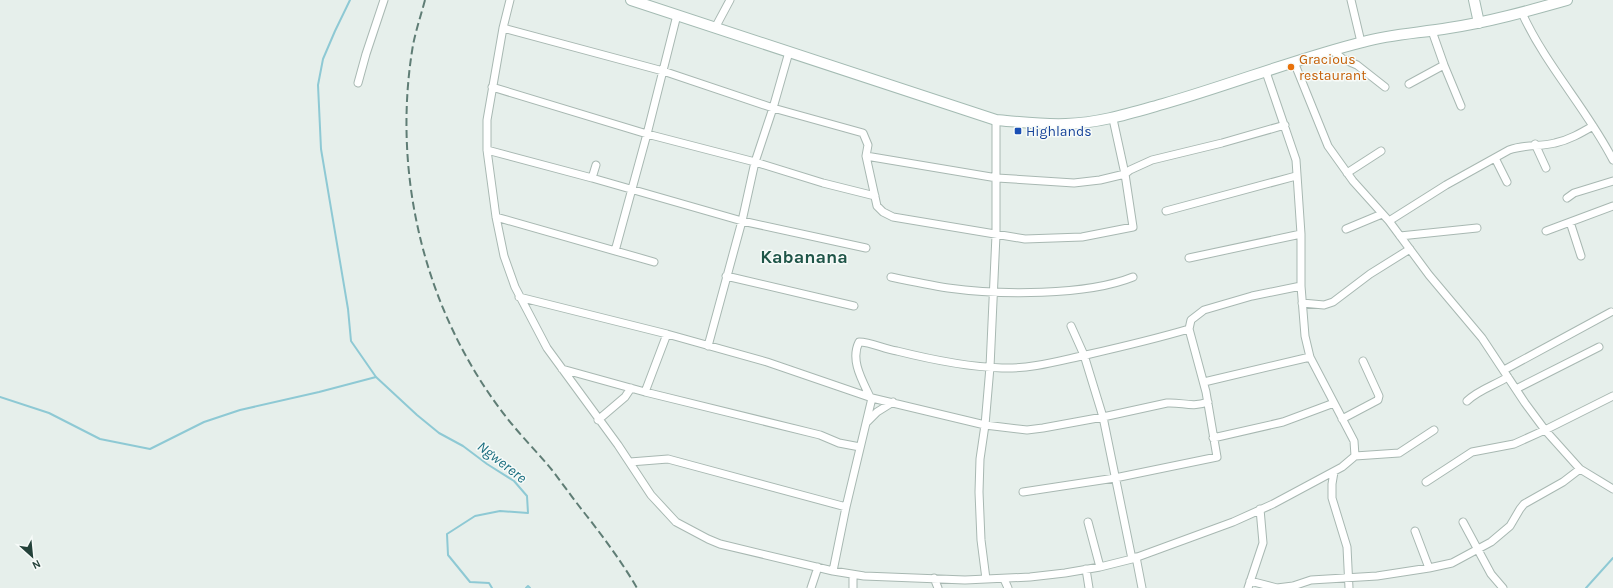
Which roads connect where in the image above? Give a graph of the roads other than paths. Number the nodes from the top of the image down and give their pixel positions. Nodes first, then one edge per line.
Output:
1 (384, 0) edge
2 (510, 0) edge
3 (631, 0) edge
4 (730, 0) edge
5 (1351, 0) edge
6 (1474, 0) edge
7 (1567, 0) edge
8 (1522, 13) junction
9 (677, 15) junction
10 (1479, 23) junction
11 (503, 28) junction
12 (715, 28) junction
13 (1432, 31) junction
14 (1362, 42) junction
15 (1333, 51) junction
16 (789, 52) junction
17 (1294, 62) junction
18 (1444, 64) junction
19 (663, 71) junction
20 (1266, 72) junction
21 (358, 83) dead end
22 (1409, 84) dead end
23 (492, 87) junction
24 (1385, 87) dead end
25 (1461, 106) dead end
26 (773, 108) junction
27 (1113, 119) junction
28 (996, 120) junction
29 (1285, 125) junction
30 (1593, 126) junction
31 (647, 134) junction
32 (1535, 144) junction
33 (487, 150) junction
34 (1381, 151) dead end
35 (866, 156) junction
36 (1494, 158) junction
37 (1613, 160) edge
38 (755, 162) junction
39 (596, 164) dead end
40 (1546, 168) dead end
41 (1347, 173) junction
42 (1125, 174) junction
43 (1296, 176) junction
44 (592, 178) junction
45 (997, 178) junction
46 (1613, 181) edge
47 (1507, 182) dead end
48 (632, 190) junction
49 (875, 196) junction
50 (1566, 198) dead end
51 (1613, 206) edge
52 (1166, 211) dead end
53 (1382, 214) junction
54 (496, 217) junction
55 (742, 221) junction
56 (1389, 221) junction
57 (1570, 222) junction
58 (1477, 228) dead end
59 (1346, 229) dead end
60 (1546, 231) dead end
61 (1301, 234) junction
62 (996, 235) junction
63 (1400, 236) junction
64 (866, 248) dead end
65 (1410, 249) junction
66 (615, 251) junction
67 (1581, 256) dead end
68 (1189, 258) dead end
69 (654, 262) dead end
70 (726, 276) junction
71 (891, 277) dead end
72 (1133, 277) dead end
73 (1301, 286) junction
74 (994, 292) junction
75 (519, 297) junction
76 (1302, 303) junction
77 (854, 306) dead end
78 (1611, 312) dead end
79 (1071, 326) dead end
80 (1189, 329) junction
81 (667, 334) junction
82 (708, 346) junction
83 (1599, 347) dead end
84 (1084, 355) junction
85 (1310, 357) junction
86 (1363, 361) dead end
87 (990, 367) junction
88 (562, 369) junction
89 (1504, 370) junction
90 (1508, 377) junction
91 (1204, 382) junction
92 (631, 388) junction
93 (1516, 389) junction
94 (645, 392) junction
95 (1613, 396) edge
96 (871, 397) junction
97 (1467, 400) dead end
98 (893, 402) junction
99 (1208, 402) junction
100 (1334, 403) junction
101 (1103, 417) junction
102 (1342, 419) junction
103 (598, 420) junction
104 (867, 422) junction
105 (985, 425) junction
106 (1434, 430) dead end
107 (1545, 430) junction
108 (1213, 438) junction
109 (860, 447) junction
110 (1355, 456) junction
111 (630, 462) junction
112 (1580, 469) junction
113 (1334, 472) junction
114 (1115, 478) junction
115 (1426, 482) dead end
116 (1613, 489) edge
117 (1023, 492) dead end
118 (846, 507) junction
119 (1260, 509) junction
120 (1088, 522) dead end
121 (1463, 522) dead end
122 (1415, 531) dead end
123 (1477, 550) junction
124 (1134, 558) junction
125 (818, 567) junction
126 (1100, 567) junction
127 (1429, 568) junction
128 (1086, 569) junction
129 (833, 571) junction
130 (853, 575) junction
131 (1350, 577) junction
132 (934, 578) junction
133 (986, 579) junction
134 (1004, 579) junction
135 (1249, 585) edge
136 (811, 588) edge
137 (853, 588) edge
138 (938, 588) edge
139 (1008, 588) edge
140 (1089, 588) edge
141 (1142, 588) edge
142 (1349, 588) edge
143 (1503, 588) edge

1 - 21 street
2 - 11 street
3 - 9 street
4 - 12 street
5 - 14 street
6 - 10 street
7 - 8 street
8 - 10 street
8 - 30 street
9 - 12 street
9 - 19 street
10 - 13 street
11 - 19 street
11 - 23 street
12 - 16 street
13 - 14 street
13 - 18 street
14 - 15 street
15 - 17 street
15 - 24 street
16 - 26 street
16 - 28 street
17 - 20 street
17 - 41 street
18 - 22 street
18 - 25 street
19 - 26 street
19 - 31 street
20 - 27 street
20 - 29 street
23 - 31 street
23 - 33 street
26 - 35 street
26 - 38 street
27 - 28 street
27 - 42 street
28 - 45 street
29 - 42 street
29 - 43 street
30 - 32 street
30 - 37 street
31 - 38 street
31 - 48 street
32 - 36 street
32 - 40 street
33 - 44 street
33 - 54 street
34 - 41 street
35 - 45 street
35 - 49 street
36 - 47 street
36 - 56 street
38 - 49 street
38 - 55 street
39 - 44 street
41 - 53 street
42 - 45 street
42 - 62 street
43 - 52 street
43 - 61 street
44 - 48 street
45 - 62 street
46 - 50 street
48 - 55 street
48 - 66 street
49 - 62 street
51 - 57 street
53 - 56 street
53 - 59 street
54 - 66 street
54 - 75 street
55 - 64 street
55 - 70 street
56 - 63 street
57 - 60 street
57 - 67 street
58 - 63 street
61 - 68 street
61 - 73 street
62 - 74 street
63 - 65 street
65 - 76 street
65 - 89 street
66 - 69 street
70 - 77 street
70 - 82 street
71 - 74 street
72 - 74 street
73 - 76 street
73 - 80 street
74 - 87 street
75 - 81 street
75 - 88 street
76 - 85 street
78 - 89 street
79 - 84 street
80 - 84 street
80 - 91 street
81 - 82 street
81 - 94 street
82 - 96 street
83 - 93 street
84 - 87 street
84 - 101 street
85 - 91 street
85 - 100 street
86 - 102 street
87 - 96 street
87 - 105 street
88 - 92 street
88 - 103 street
89 - 90 street
90 - 93 street
90 - 97 street
91 - 99 street
92 - 94 street
92 - 103 street
93 - 107 street
94 - 109 street
95 - 107 street
96 - 98 street
96 - 104 street
98 - 104 street
98 - 105 street
99 - 101 street
99 - 108 street
100 - 102 street
100 - 108 street
101 - 105 street
101 - 114 street
102 - 110 street
103 - 111 street
104 - 109 street
105 - 133 street
106 - 110 street
107 - 112 street
107 - 115 street
108 - 114 street
109 - 118 street
110 - 113 street
111 - 118 street
111 - 125 street
112 - 116 street
112 - 123 street
113 - 119 street
113 - 131 street
114 - 117 street
114 - 124 street
118 - 129 street
119 - 124 street
119 - 135 street
120 - 126 street
121 - 123 street
122 - 127 street
123 - 127 street
123 - 143 street
124 - 126 street
124 - 141 street
125 - 129 street
125 - 136 street
126 - 128 street
127 - 131 street
128 - 134 street
128 - 140 street
129 - 130 street
130 - 132 street
130 - 137 street
131 - 135 street
131 - 142 street
132 - 133 street
132 - 138 street
133 - 134 street
134 - 139 street

